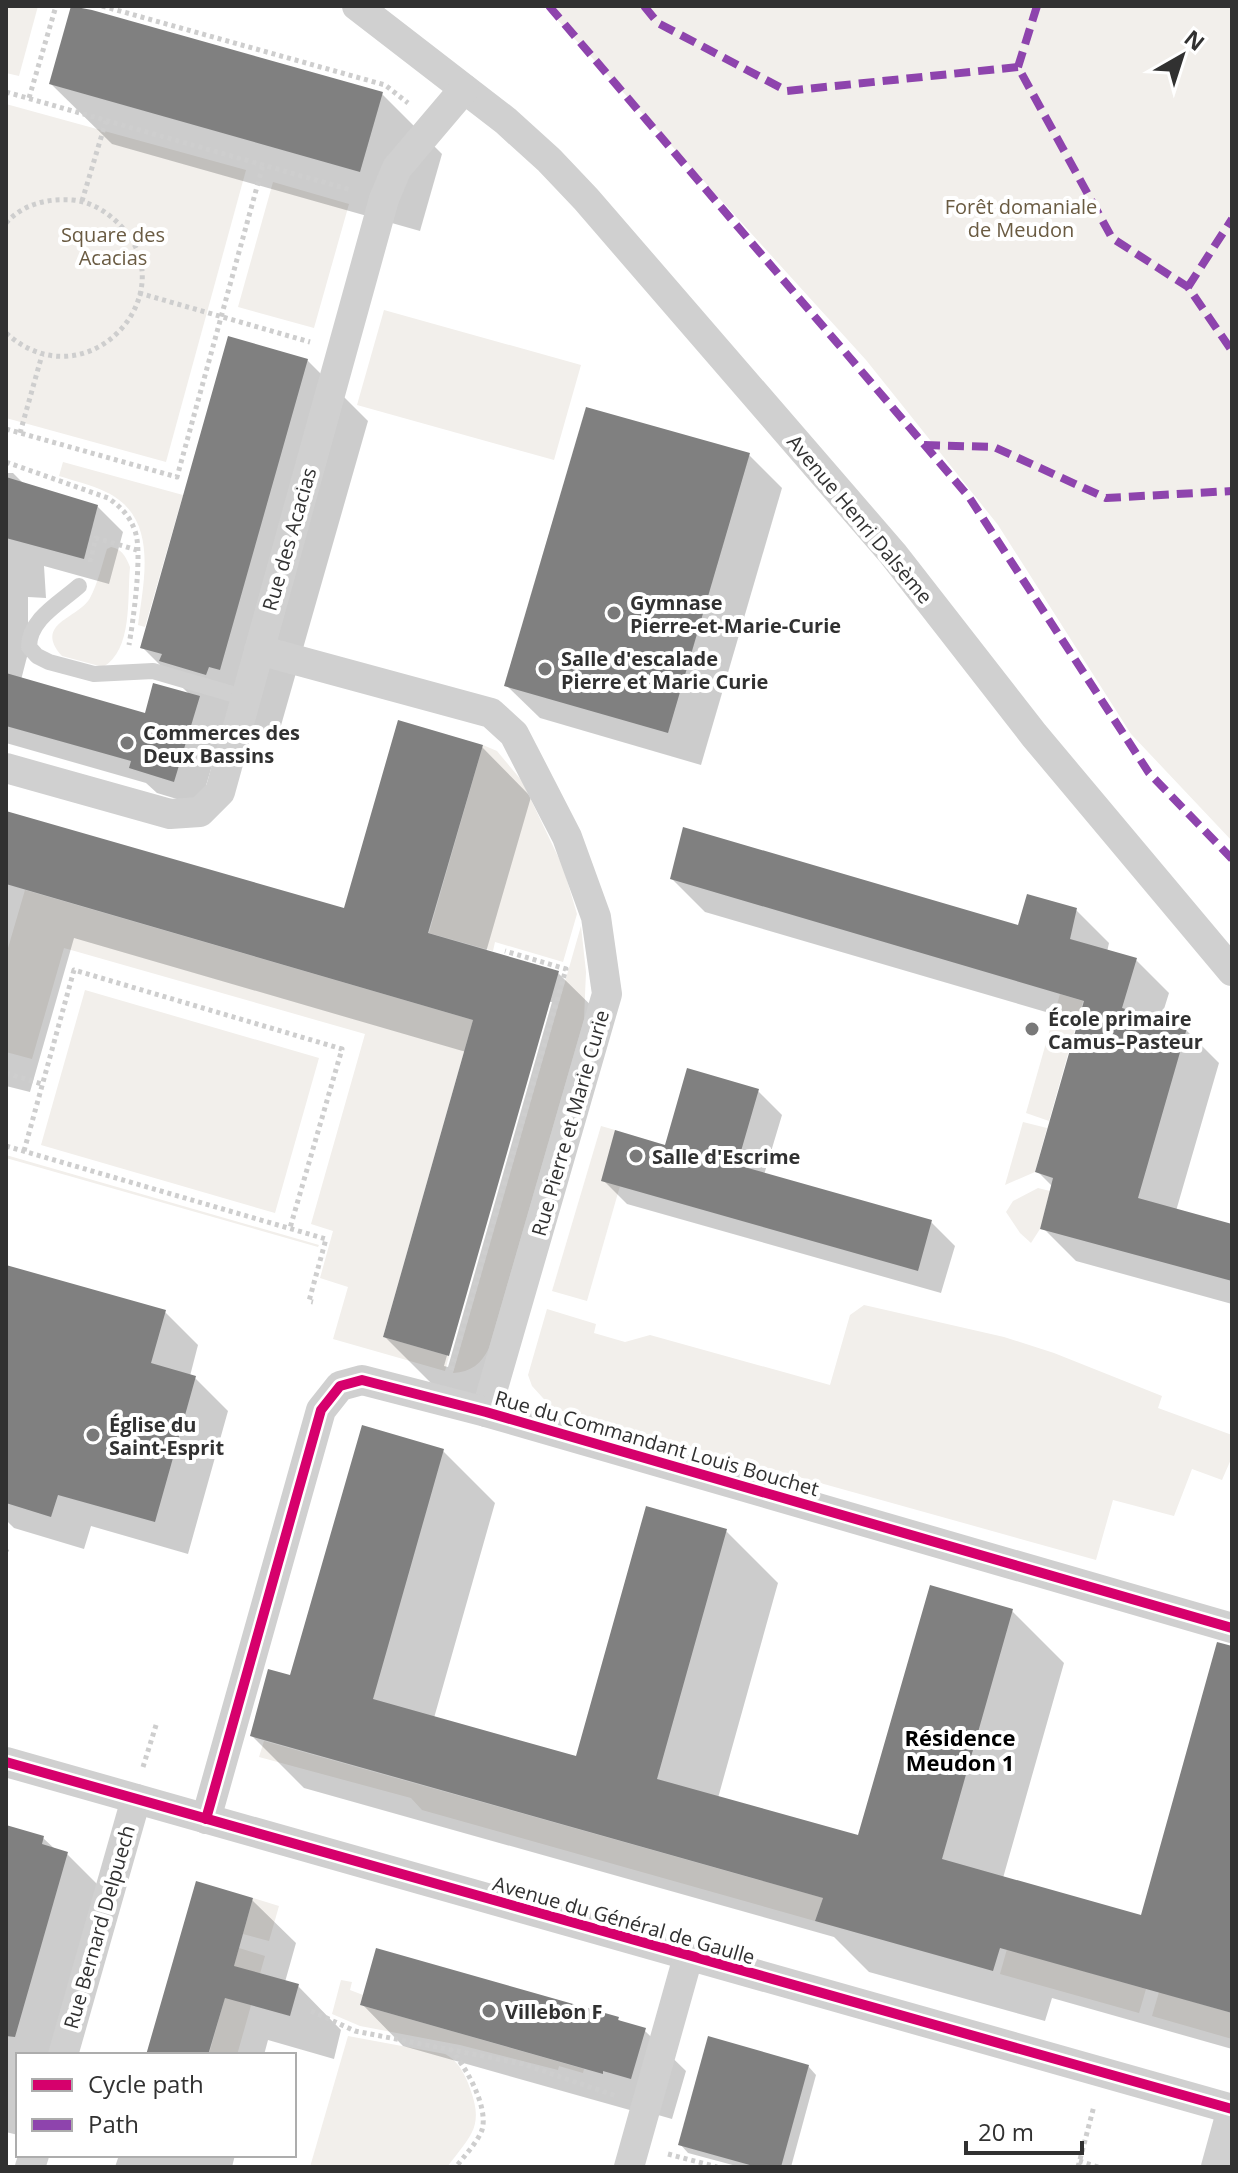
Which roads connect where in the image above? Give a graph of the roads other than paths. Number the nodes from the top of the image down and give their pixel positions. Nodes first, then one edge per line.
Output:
1 (357, 6) edge
2 (464, 89) junction
3 (79, 586) dead end
4 (259, 650) junction
5 (246, 698) junction
6 (6, 768) edge
7 (1232, 971) edge
8 (486, 1412) junction
9 (1232, 1628) edge
10 (6, 1762) edge
11 (135, 1799) junction
12 (206, 1819) junction
13 (688, 1957) junction
14 (64, 2053) edge
15 (1232, 2109) edge
16 (632, 2156) edge
17 (1216, 2167) edge

1 - 2 street, Avenue Henri Dalsème
2 - 4 street, Rue des Acacias
2 - 7 street, Avenue Henri Dalsème
3 - 5 lane
4 - 5 street, Rue des Acacias
4 - 8 street, Rue Pierre et Marie Curie
5 - 6 street, Rue des Acacias
8 - 9 street, Rue du Commandant Louis Bouchet
8 - 12 street, Rue du Commandant Louis Bouchet
10 - 11 street, Avenue du Général de Gaulle
11 - 12 street, Avenue du Général de Gaulle
11 - 14 street, Rue Bernard Delpuech
12 - 13 street, Avenue du Général de Gaulle
13 - 15 street, Avenue du Général de Gaulle
13 - 16 street
15 - 17 street

